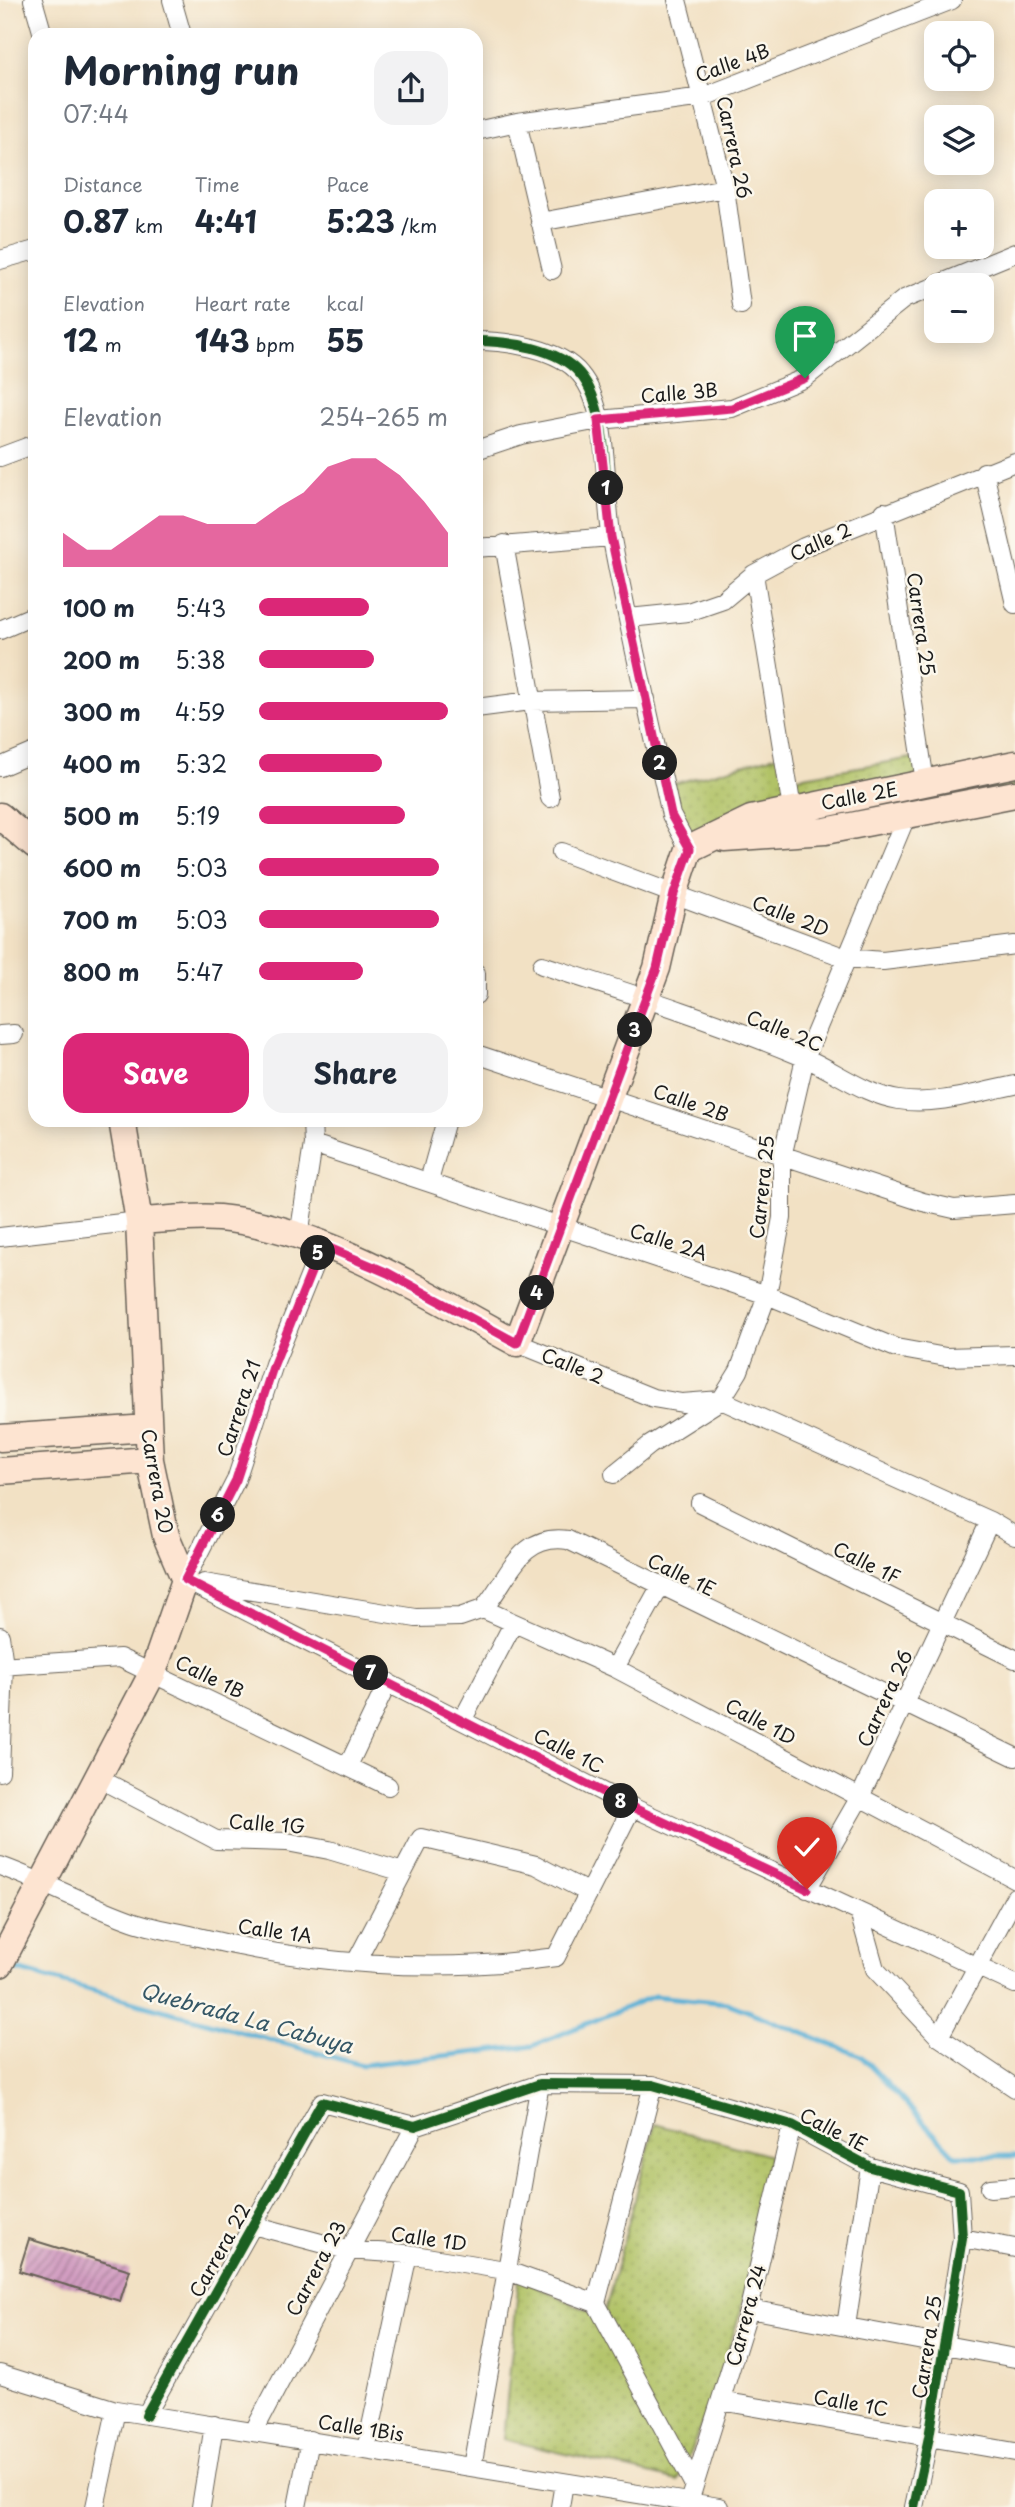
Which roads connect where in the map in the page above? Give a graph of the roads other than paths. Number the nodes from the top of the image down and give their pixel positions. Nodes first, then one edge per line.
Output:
1 (33, 0) edge
2 (172, 0) edge
3 (677, 0) edge
4 (952, 0) edge
5 (41, 28) edge
6 (180, 28) edge
7 (703, 97) junction
8 (517, 122) junction
9 (483, 129) edge
10 (725, 188) junction
11 (540, 222) junction
12 (28, 252) edge
13 (1015, 253) edge
14 (0, 260) edge
15 (552, 271) dead end
16 (966, 273) edge
17 (924, 291) edge
18 (741, 305) dead end
19 (483, 341) edge
20 (598, 420) junction
21 (28, 447) edge
22 (483, 448) edge
23 (0, 457) edge
24 (1015, 462) edge
25 (984, 472) junction
26 (884, 512) junction
27 (611, 537) junction
28 (504, 544) junction
29 (483, 547) edge
30 (754, 574) junction
31 (1015, 604) edge
32 (28, 618) edge
33 (629, 618) junction
34 (0, 630) edge
35 (646, 699) junction
36 (530, 701) junction
37 (483, 707) edge
38 (28, 755) edge
39 (1015, 764) edge
40 (0, 767) edge
41 (925, 782) junction
42 (1015, 794) edge
43 (550, 798) dead end
44 (792, 809) junction
45 (0, 816) edge
46 (906, 817) junction
47 (28, 840) edge
48 (699, 844) junction
49 (561, 852) dead end
50 (674, 894) junction
51 (1015, 945) edge
52 (846, 958) junction
53 (542, 965) dead end
54 (646, 999) junction
55 (483, 1056) edge
56 (805, 1058) junction
57 (1015, 1085) edge
58 (611, 1096) junction
59 (123, 1127) edge
60 (312, 1127) edge
61 (444, 1127) edge
62 (313, 1144) junction
63 (782, 1157) junction
64 (429, 1181) junction
65 (1015, 1204) edge
66 (139, 1221) junction
67 (562, 1228) junction
68 (0, 1237) edge
69 (311, 1240) junction
70 (766, 1295) junction
71 (517, 1343) junction
72 (1015, 1355) edge
73 (721, 1400) junction
74 (148, 1428) junction
75 (0, 1438) edge
76 (150, 1460) junction
77 (0, 1471) edge
78 (614, 1474) dead end
79 (700, 1503) dead end
80 (990, 1521) junction
81 (1015, 1536) edge
82 (185, 1580) junction
83 (660, 1587) junction
84 (483, 1609) junction
85 (942, 1623) junction
86 (513, 1624) junction
87 (0, 1636) edge
88 (1015, 1659) edge
89 (2, 1665) edge
90 (615, 1668) junction
91 (153, 1672) junction
92 (388, 1682) junction
93 (905, 1706) junction
94 (463, 1719) junction
95 (1015, 1757) edge
96 (348, 1766) junction
97 (0, 1772) edge
98 (99, 1778) junction
99 (388, 1786) dead end
100 (860, 1797) junction
101 (632, 1807) junction
102 (0, 1866) edge
103 (403, 1872) junction
104 (1015, 1880) edge
105 (45, 1882) junction
106 (807, 1889) junction
107 (589, 1893) junction
108 (1015, 1897) edge
109 (859, 1912) junction
110 (3, 1959) edge
111 (356, 1962) junction
112 (978, 1966) junction
113 (1015, 1983) edge
114 (939, 2037) junction
115 (540, 2084) junction
116 (653, 2085) junction
117 (1015, 2088) edge
118 (792, 2125) junction
119 (415, 2126) junction
120 (870, 2167) junction
121 (1015, 2186) edge
122 (990, 2188) dead end
123 (959, 2191) joint
124 (253, 2225) junction
125 (962, 2238) junction
126 (1015, 2248) edge
127 (347, 2250) junction
128 (408, 2254) junction
129 (505, 2270) junction
130 (596, 2303) junction
131 (749, 2309) junction
132 (846, 2326) junction
133 (944, 2345) junction
134 (1015, 2358) edge
135 (0, 2374) edge
136 (721, 2401) junction
137 (116, 2410) junction
138 (146, 2415) junction
139 (214, 2425) junction
140 (254, 2431) junction
141 (929, 2437) junction
142 (310, 2440) junction
143 (366, 2450) junction
144 (1015, 2452) edge
145 (472, 2467) junction
146 (564, 2483) junction
147 (692, 2494) junction
148 (654, 2503) edge
149 (95, 2507) edge
150 (201, 2507) edge
151 (297, 2507) edge
152 (560, 2507) edge
153 (719, 2507) edge
154 (914, 2507) edge

1 - 5 street
2 - 6 street
3 - 7 street, Carrera 26
4 - 7 street, Calle 4B
7 - 8 street, Calle 4B
7 - 10 street, Carrera 26
8 - 9 street, Calle 4B
8 - 11 street
10 - 11 street
10 - 18 street, Carrera 26
11 - 15 street
12 - 14 street
13 - 16 street, Calle 3B
17 - 20 street, Calle 3B
19 - 20 street
20 - 22 street, Calle 3B
20 - 27 street
21 - 23 street
24 - 25 street, Calle 2
25 - 26 street, Calle 2
25 - 31 street
26 - 30 street, Calle 2
26 - 41 street, Carrera 25
27 - 28 street
27 - 33 street
28 - 29 street
28 - 36 street
30 - 33 street, Calle 2
30 - 44 street
32 - 34 street
33 - 35 street
35 - 36 street
35 - 48 street
36 - 37 street
36 - 43 street
38 - 40 street
39 - 41 street, Calle 2E
41 - 44 street, Calle 2E
42 - 46 street, Calle 2E
44 - 48 street, Calle 2E
45 - 47 street
46 - 48 street, Calle 2E
46 - 52 street, Carrera 25
48 - 50 street
49 - 50 street, Calle 2D
50 - 52 street, Calle 2D
50 - 54 street
51 - 52 street, Calle 2D
52 - 56 street, Carrera 25
53 - 54 street, Calle 2C
54 - 56 street, Calle 2C
54 - 58 street
55 - 58 street, Calle 2B
56 - 57 street, Calle 2C
56 - 63 street, Carrera 25
58 - 63 street, Calle 2B
58 - 67 street
59 - 66 street, Carrera 20
60 - 62 street, Carrera 21
61 - 64 street
62 - 64 street, Calle 2A
62 - 69 street, Carrera 21
63 - 65 street, Calle 2B
63 - 70 street, Carrera 25
64 - 67 street, Calle 2A
66 - 68 street, Calle 2
66 - 69 street, Calle 2
66 - 74 street, Carrera 20
67 - 70 street, Calle 2A
67 - 71 street
69 - 71 street, Calle 2
69 - 82 street, Carrera 21
70 - 72 street, Calle 2A
70 - 73 street, Carrera 25
71 - 73 street, Calle 2
73 - 78 street, Carrera 25
73 - 80 street, Calle 2
74 - 75 street
74 - 76 street, Carrera 20
76 - 77 street
76 - 82 street, Carrera 20
79 - 85 street, Calle 1F
80 - 81 street, Calle 2
80 - 85 street, Carrera 26
82 - 84 street
82 - 91 street
82 - 92 street, Calle 1C
83 - 84 street, Calle 1E
83 - 90 street
83 - 93 street, Calle 1E
84 - 86 street, Calle 1D
85 - 88 street, Calle 1F
85 - 93 street, Carrera 26
86 - 90 street, Calle 1D
86 - 94 street
87 - 89 street
89 - 91 street, Calle 1B
89 - 97 street
90 - 100 street, Calle 1D
91 - 96 street, Calle 1B
91 - 98 street
92 - 94 street, Calle 1C
92 - 96 street
93 - 95 street, Calle 1E
93 - 100 street, Carrera 26
94 - 101 street, Calle 1C
96 - 99 street, Calle 1B
98 - 103 street, Calle 1G
98 - 105 street
100 - 104 street, Calle 1D
100 - 106 street, Carrera 26
101 - 106 street, Calle 1C
101 - 107 street
102 - 105 street, Calle 1A
103 - 107 street
103 - 111 street
105 - 110 street
105 - 111 street, Calle 1A
106 - 109 street, Calle 1C
107 - 111 street, Calle 1A
108 - 112 street
109 - 112 street, Calle 1C
109 - 114 street
112 - 113 street, Calle 1C
112 - 114 street
114 - 117 street
115 - 116 street, Calle 1E
115 - 119 street, Calle 1E
115 - 129 street
116 - 118 street, Calle 1E
116 - 130 street
118 - 120 street, Calle 1E
118 - 131 street, Carrera 24
119 - 124 street, Carrera 22
119 - 127 street, Carrera 23
120 - 123 street, Calle 1E
120 - 132 street
121 - 122 street
123 - 125 street, Carrera 25
124 - 127 street, Calle 1D
124 - 138 street, Carrera 22
125 - 126 street
125 - 133 street, Carrera 25
127 - 128 street, Calle 1D
127 - 140 street, Carrera 23
128 - 129 street, Calle 1D
128 - 143 street
129 - 130 street, Calle 1D
129 - 145 street
130 - 147 street
131 - 132 street
131 - 136 street, Carrera 24
132 - 133 street
133 - 134 street
133 - 141 street, Carrera 25
135 - 137 street, Calle 1Bis
136 - 141 street, Calle 1C
136 - 147 street, Carrera 24
137 - 138 street, Calle 1Bis
137 - 149 street
138 - 139 street, Calle 1Bis
139 - 140 street, Calle 1Bis
139 - 150 street
140 - 142 street, Calle 1Bis
141 - 144 street, Calle 1C
141 - 154 street, Carrera 25
142 - 143 street, Calle 1Bis
142 - 151 street
143 - 145 street, Calle 1Bis
145 - 146 street, Calle 1Bis
146 - 148 street, Calle 1Bis
146 - 152 street
147 - 148 street, Calle 1Bis
147 - 153 street, Calle 1Bis

